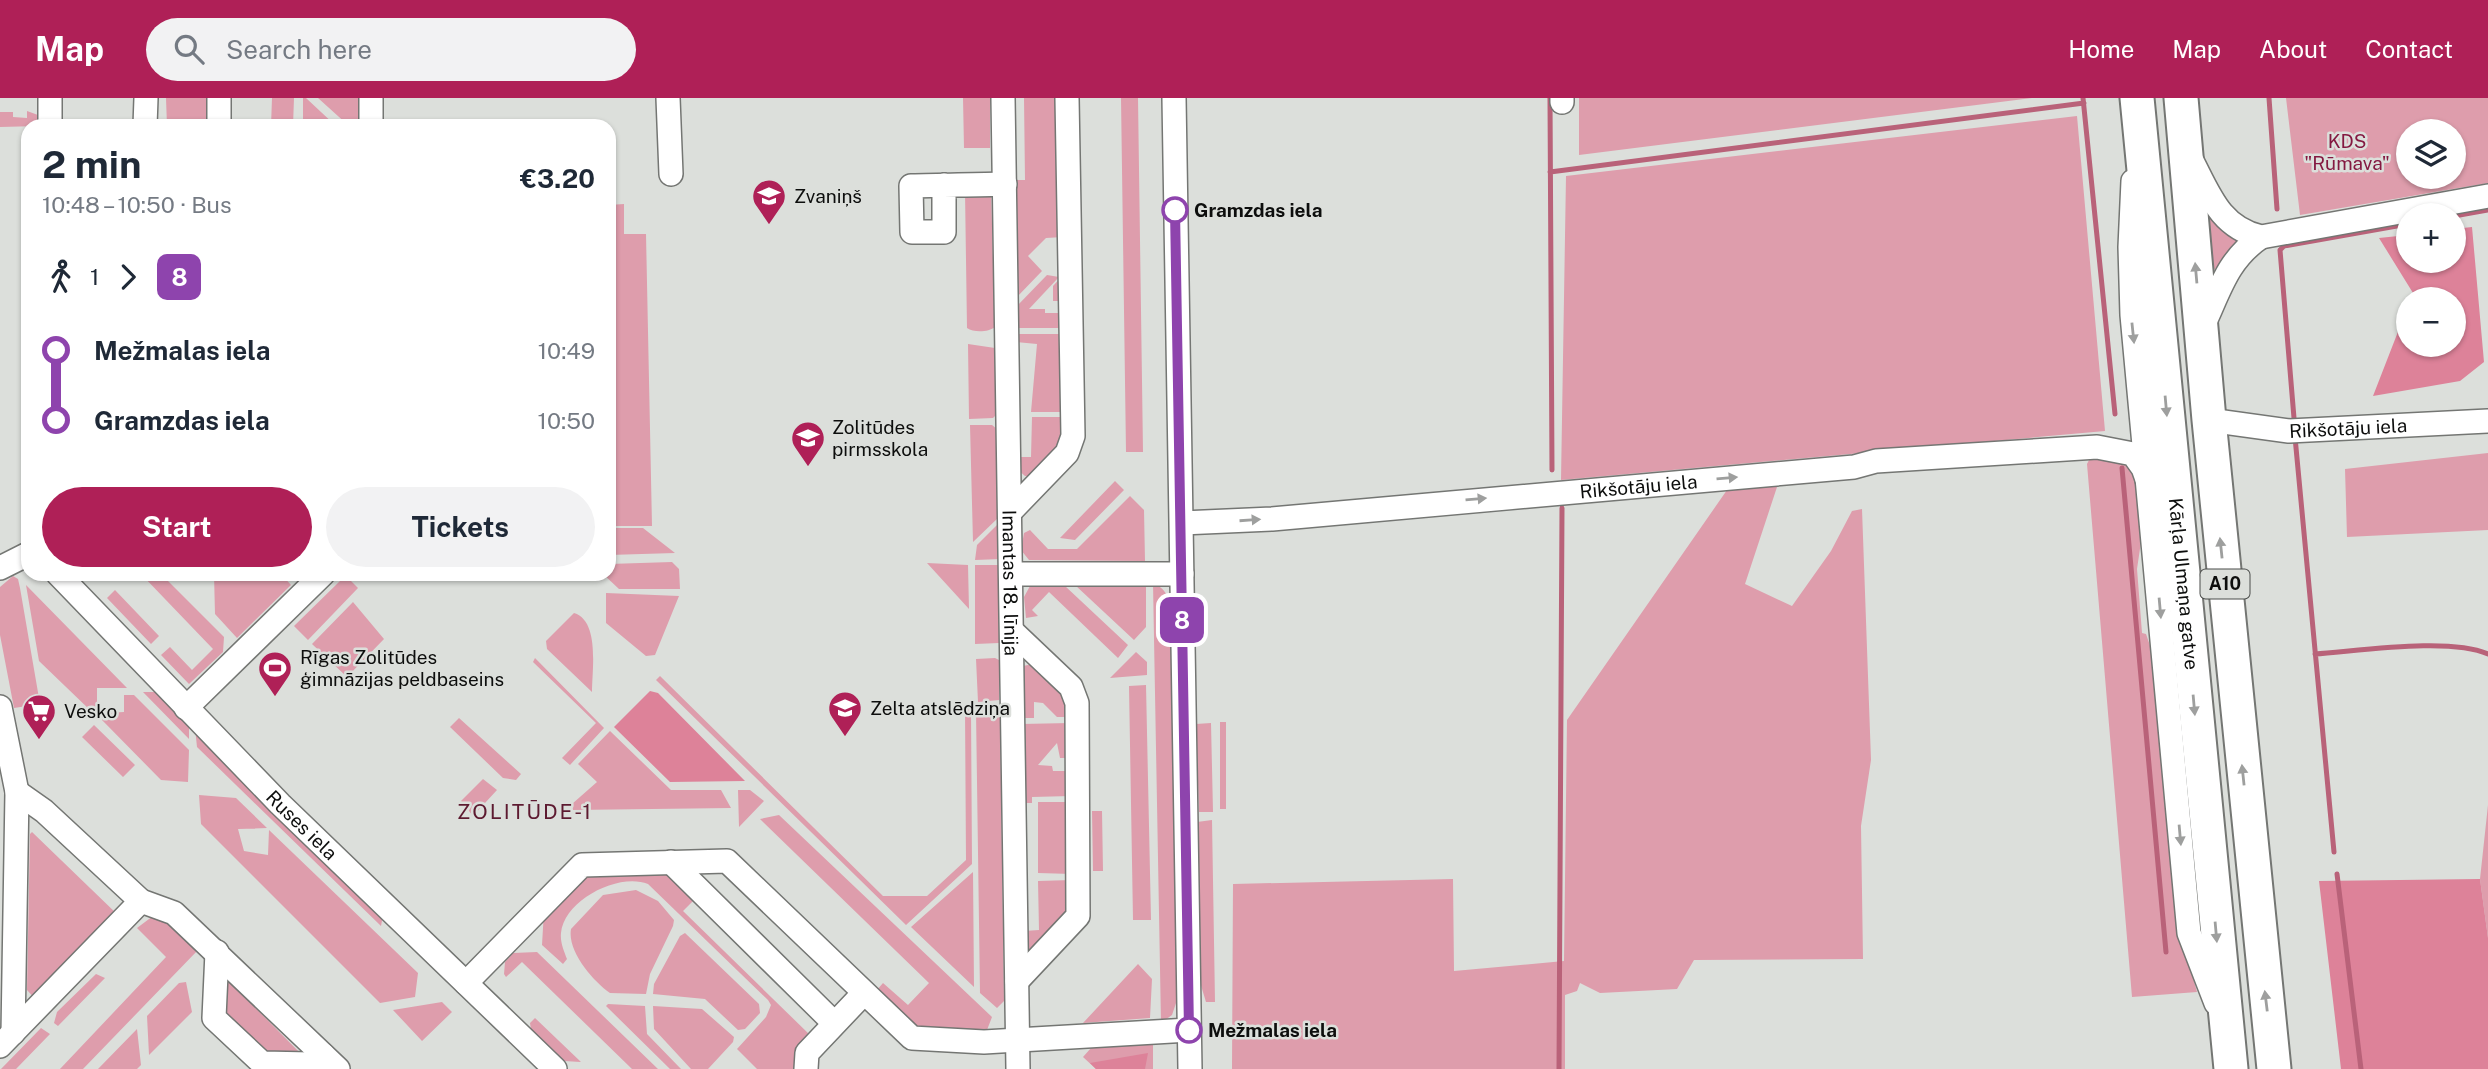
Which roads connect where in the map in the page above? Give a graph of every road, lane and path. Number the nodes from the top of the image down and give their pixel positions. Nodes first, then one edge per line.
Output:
1 (43, 98) edge
2 (50, 98) edge
3 (146, 98) edge
4 (219, 98) edge
5 (371, 98) edge
6 (668, 98) edge
7 (1003, 98) edge
8 (1067, 98) edge
9 (1174, 98) edge
10 (2181, 98) edge
11 (2138, 108) edge
12 (50, 119) edge
13 (145, 119) edge
14 (219, 119) edge
15 (371, 119) edge
16 (2185, 147) junction
17 (671, 174) dead end
18 (1005, 184) junction
19 (944, 185) dead end
20 (2488, 196) edge
21 (2261, 237) junction
22 (2202, 330) junction
23 (2141, 402) junction
24 (2209, 420) junction
25 (2488, 421) edge
26 (2097, 447) junction
27 (2149, 485) junction
28 (1012, 511) junction
29 (1182, 523) junction
30 (21, 558) edge
31 (0, 568) edge
32 (1182, 573) junction
33 (1012, 574) junction
34 (65, 581) edge
35 (307, 581) edge
36 (1012, 631) junction
37 (0, 707) edge
38 (186, 708) junction
39 (17, 792) junction
40 (9, 821) edge
41 (0, 847) edge
42 (671, 862) junction
43 (141, 901) junction
44 (8, 936) edge
45 (217, 952) junction
46 (1017, 981) junction
47 (466, 983) junction
48 (863, 994) junction
49 (834, 1023) junction
50 (2225, 1028) junction
51 (1189, 1030) junction
52 (6, 1040) edge
53 (1017, 1041) junction
54 (330, 1062) edge
55 (555, 1069) edge
56 (806, 1069) edge
57 (1018, 1069) edge
58 (1190, 1069) edge
59 (2231, 1069) edge
60 (2274, 1069) edge

1 - 2 street
2 - 12 street
3 - 13 street
4 - 14 street
5 - 15 street
6 - 17 street
7 - 18 street, Imantas 18. līnija
8 - 28 street
9 - 29 street
10 - 16 highway, A10
11 -> 23 street
11 -> 50 highway, Kārļa Ulmaņa gatve / A10
16 - 21 street
22 -> 16 highway, A10
18 - 19 street
18 - 28 street, Imantas 18. līnija
20 - 21 street
21 - 22 street
22 - 24 highway, A10
23 - 26 street
23 - 27 street
24 - 25 street, Rikšotāju iela
60 -> 24 highway, A10
26 - 27 street
29 -> 26 street, Rikšotāju iela
27 -> 50 street
28 - 33 street, Imantas 18. līnija
29 - 32 street
30 - 31 street
32 - 33 street
32 - 51 street
33 - 36 street, Imantas 18. līnija
34 - 38 street, Ruses iela
35 - 38 street
36 - 46 street, Imantas 18. līnija
36 - 46 street
37 - 39 street
38 - 47 street, Ruses iela
39 - 40 street
39 - 43 street
40 - 41 street
40 - 44 street
42 - 47 street
42 - 48 street
42 - 49 street
43 - 45 street
43 - 52 street
44 - 52 street
45 - 54 street
45 - 54 street
46 - 53 street, Imantas 18. līnija
47 - 55 street, Ruses iela
48 - 49 street
48 - 53 street
49 - 56 street
50 - 59 highway, Kārļa Ulmaņa gatve / A10
51 - 53 street
51 - 58 street
53 - 57 street, Imantas 18. līnija

